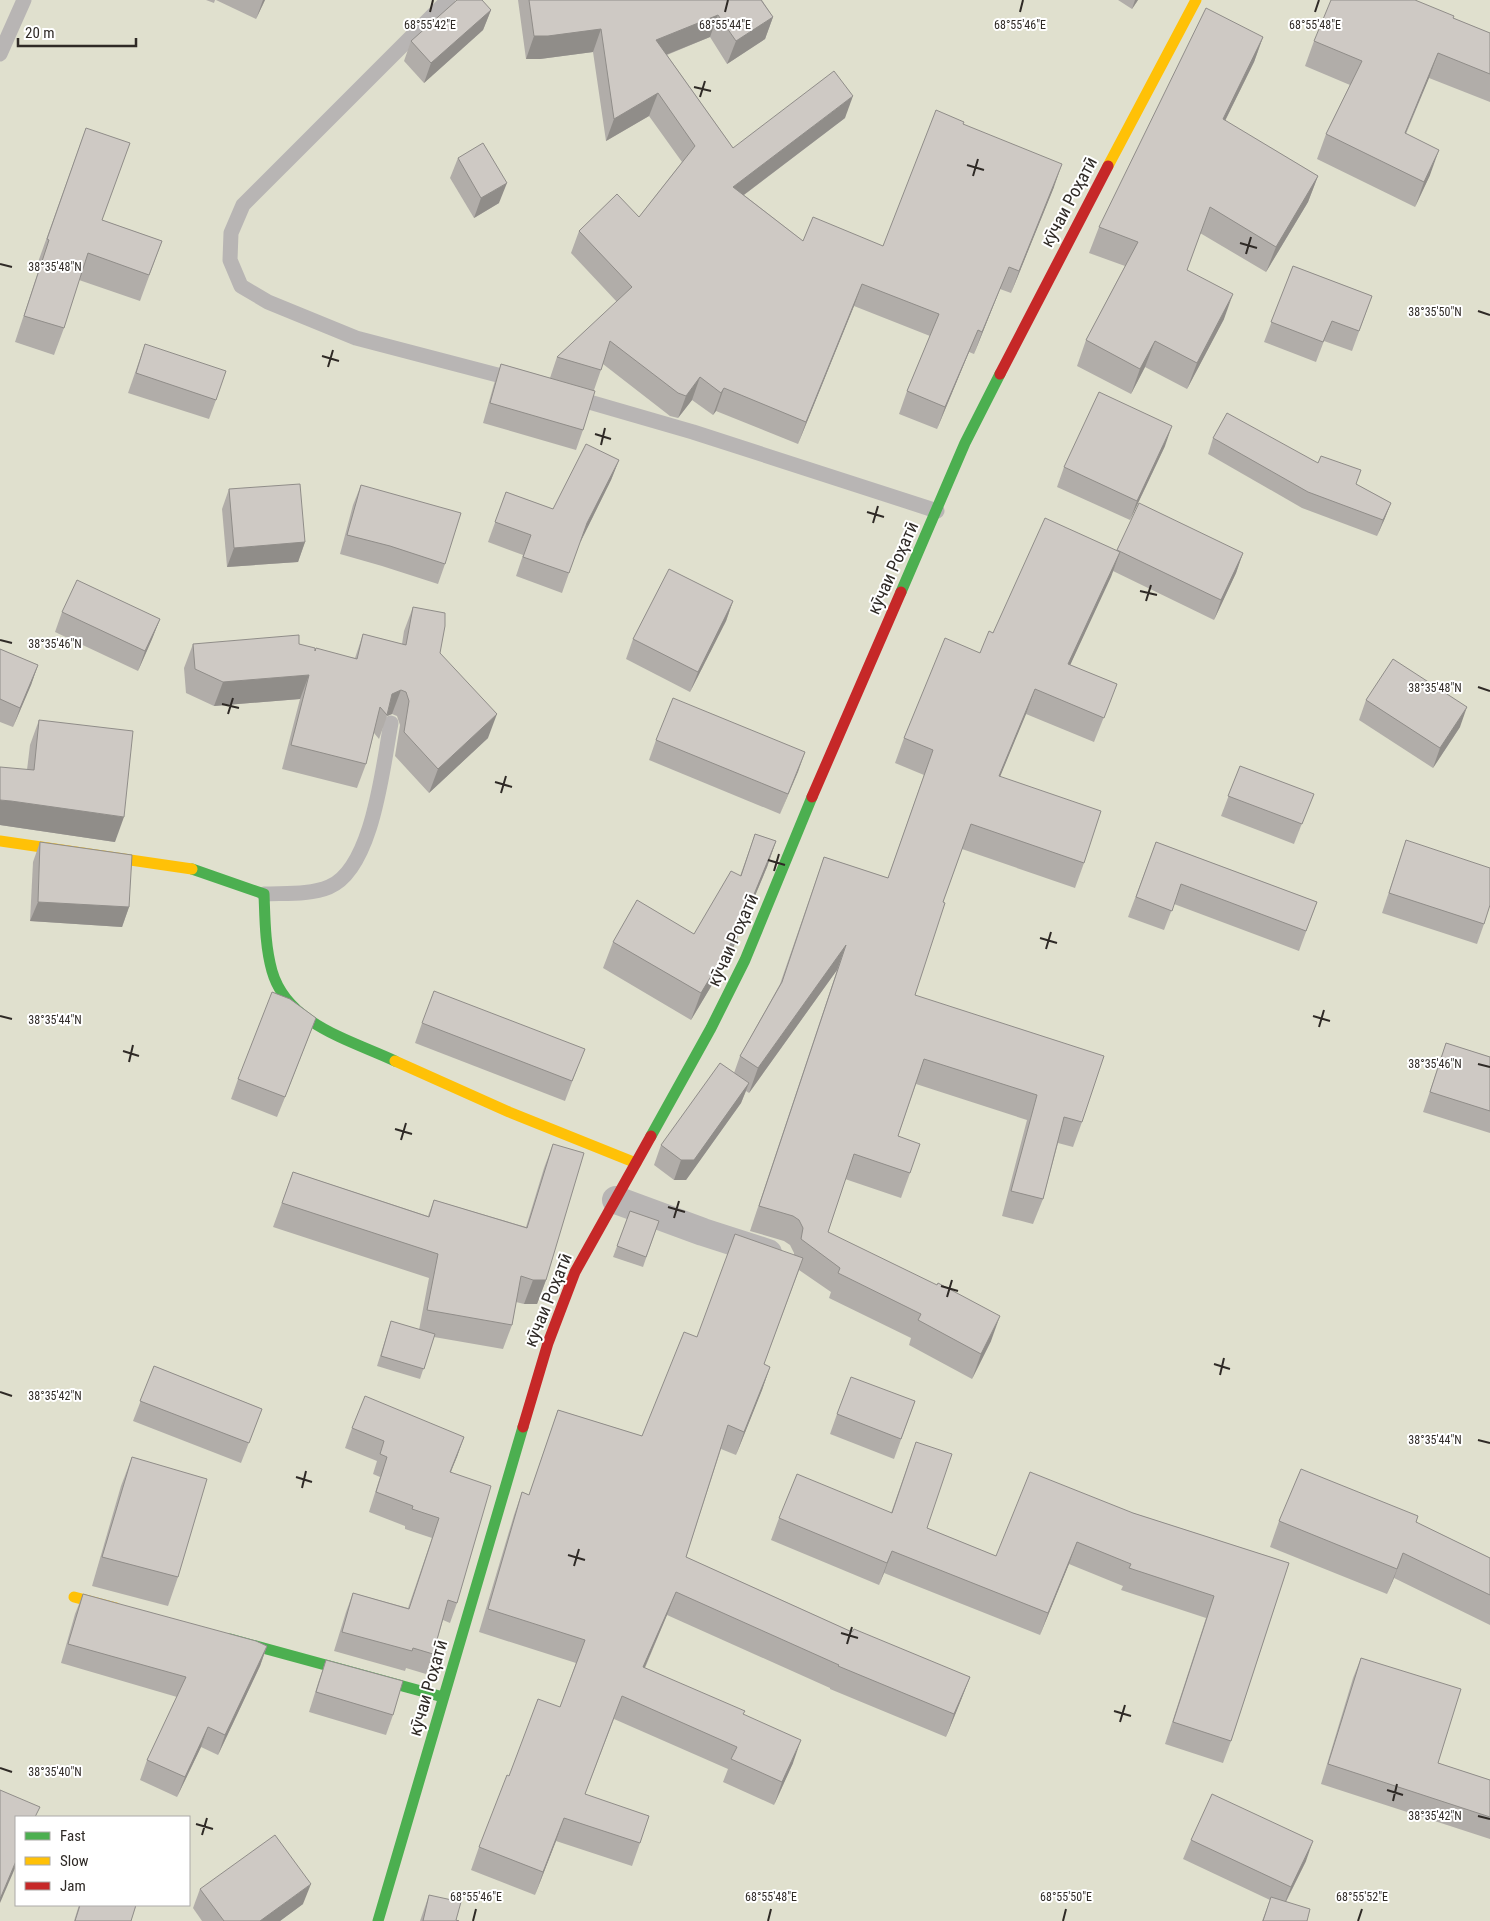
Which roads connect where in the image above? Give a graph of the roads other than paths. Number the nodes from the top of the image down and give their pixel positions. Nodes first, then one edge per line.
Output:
1 (24, 0) edge
2 (448, 0) edge
3 (1196, 0) edge
4 (0, 54) edge
5 (528, 384) edge
6 (556, 392) edge
7 (937, 510) junction
8 (391, 723) edge
9 (0, 841) edge
10 (264, 894) junction
11 (636, 1163) junction
12 (616, 1200) junction
13 (779, 1256) edge
14 (74, 1597) dead end
15 (131, 1612) edge
16 (216, 1635) edge
17 (444, 1697) junction
18 (378, 1921) edge

1 - 4 lane
2 - 5 lane
3 - 7 street, кӯчаи Роҳатӣ
6 - 7 lane
7 - 11 street, кӯчаи Роҳатӣ
8 - 10 lane
9 - 10 street
10 - 11 street
11 - 12 street, кӯчаи Роҳатӣ
12 - 13 street
12 - 17 street, кӯчаи Роҳатӣ
14 - 15 street
16 - 17 street
17 - 18 street, кӯчаи Роҳатӣ

